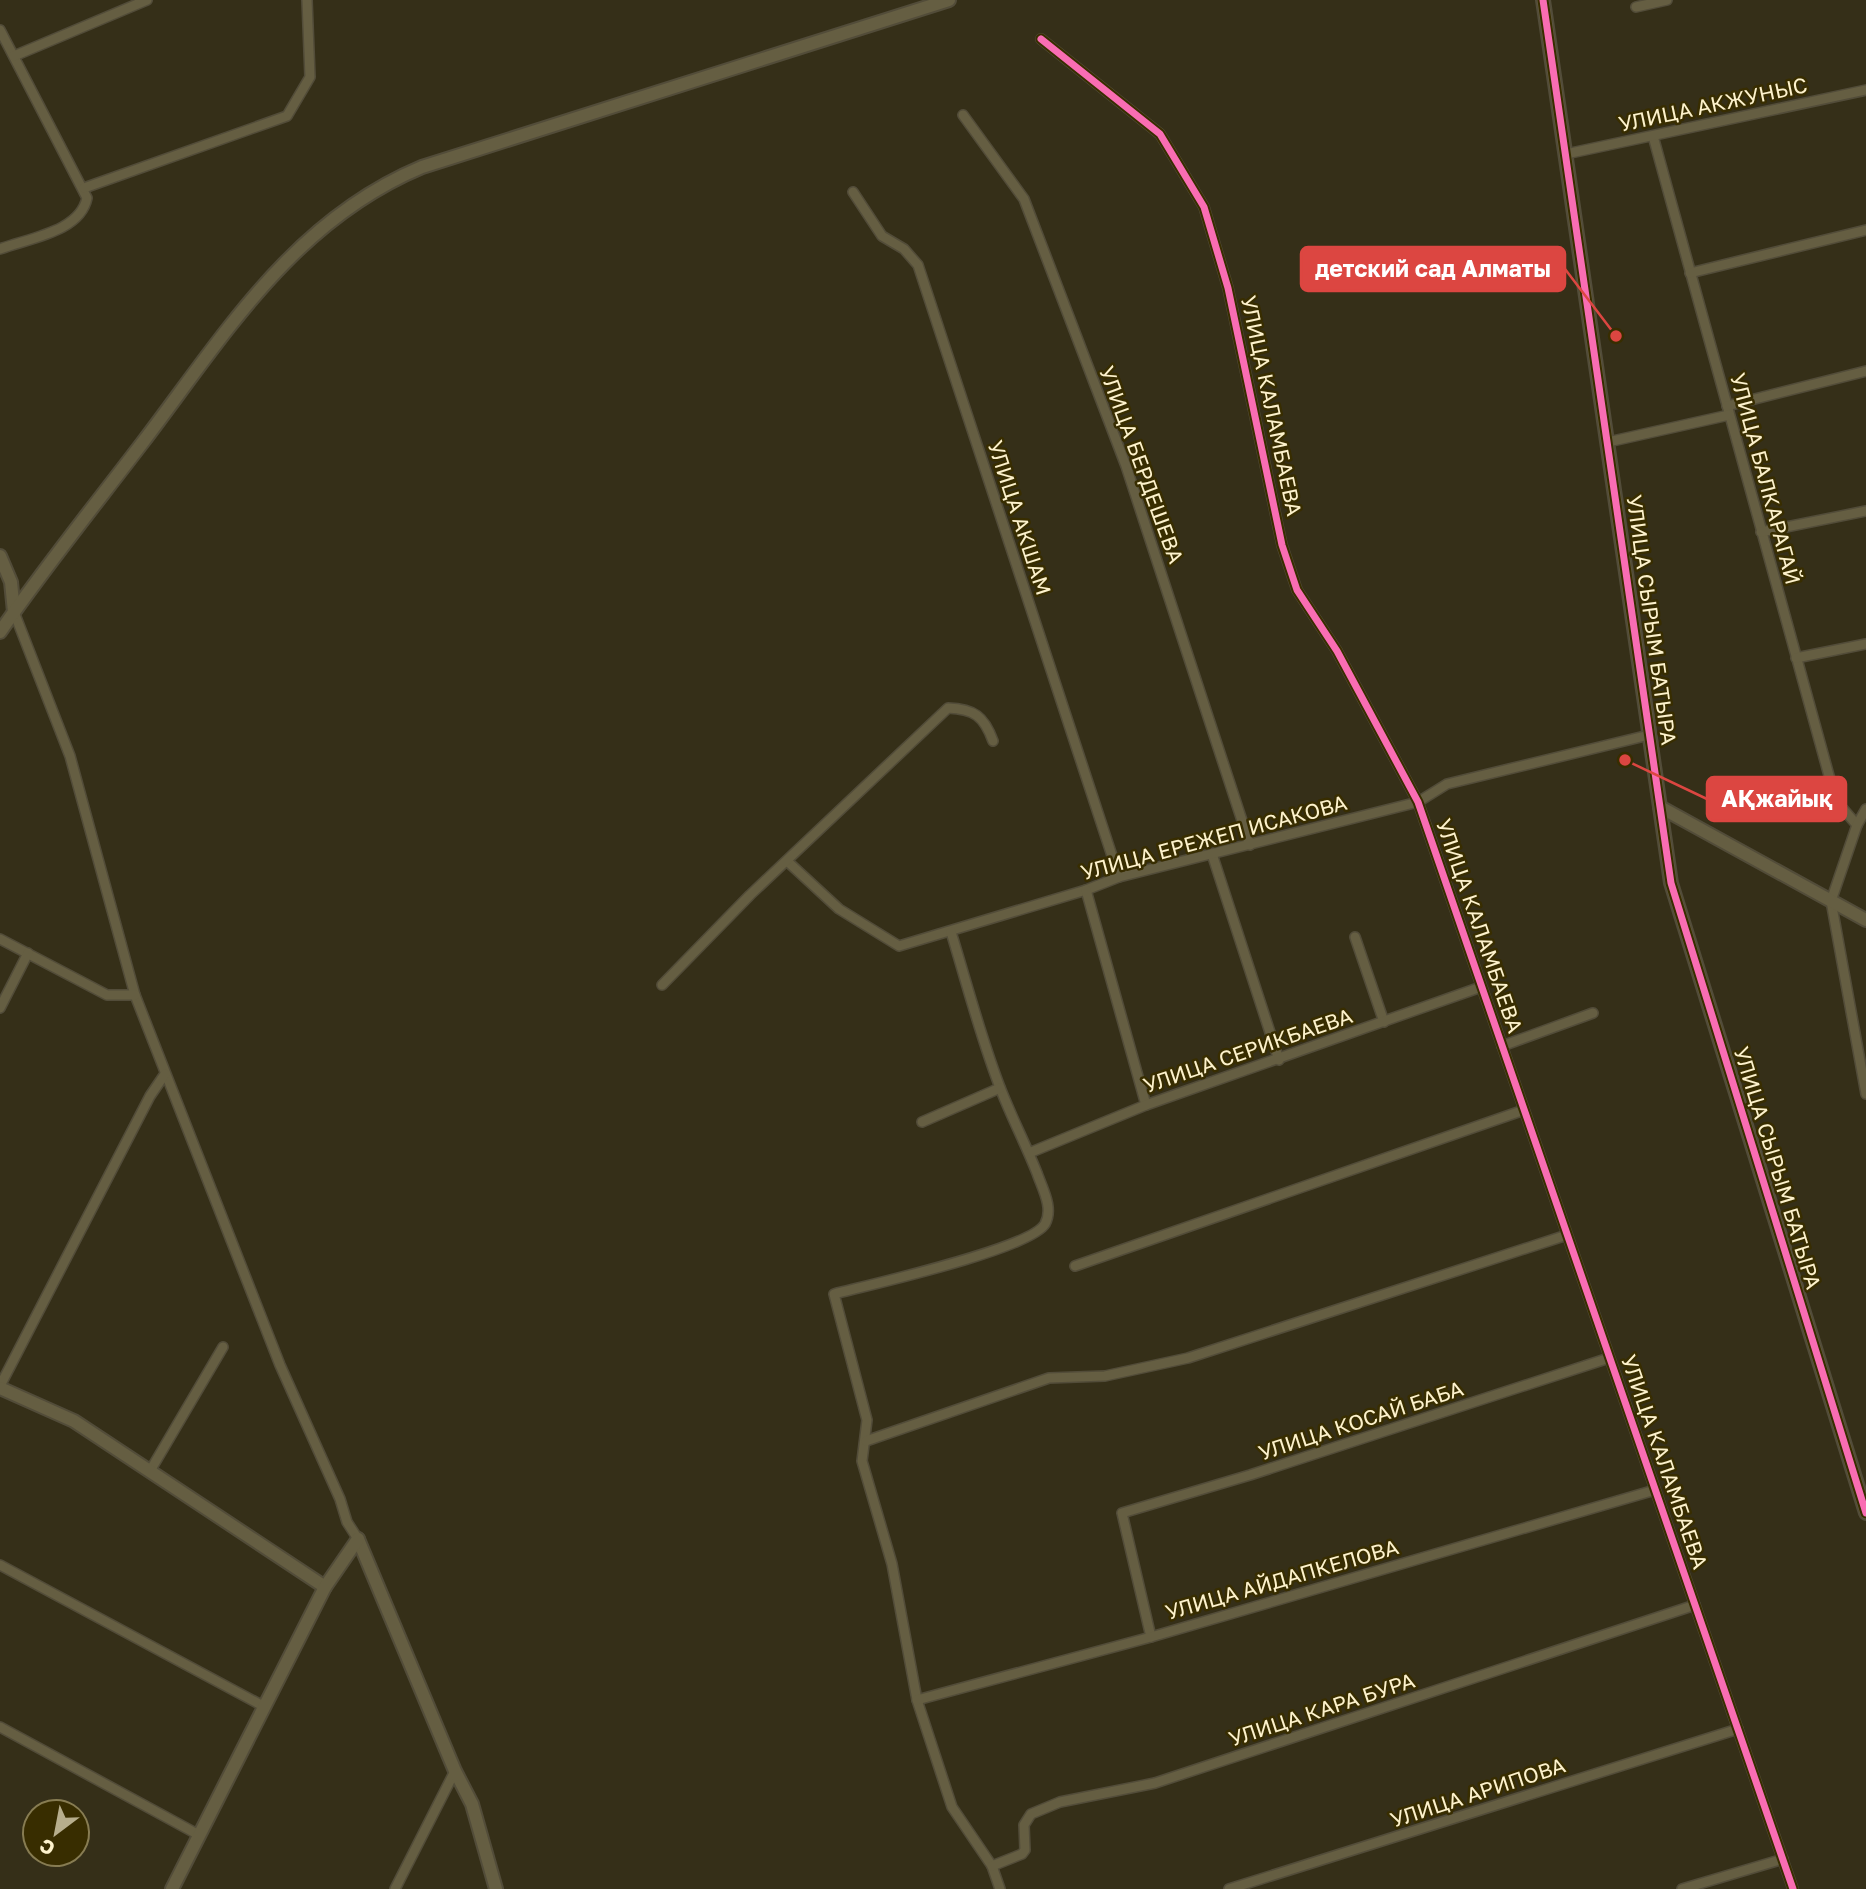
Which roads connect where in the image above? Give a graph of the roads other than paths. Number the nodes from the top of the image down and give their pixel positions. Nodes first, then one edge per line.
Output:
1 (147, 0) edge
2 (307, 0) edge
3 (949, 0) edge
4 (1543, 0) edge
5 (1667, 0) edge
6 (1636, 7) dead end
7 (0, 30) edge
8 (1041, 39) dead end
9 (14, 56) junction
10 (1866, 89) edge
11 (963, 115) dead end
12 (1653, 135) junction
13 (1566, 154) junction
14 (84, 188) junction
15 (853, 192) dead end
16 (1866, 230) edge
17 (0, 249) edge
18 (1690, 273) junction
19 (1866, 371) edge
20 (1728, 410) junction
21 (1608, 442) junction
22 (1866, 511) edge
23 (1761, 532) junction
24 (0, 555) edge
25 (0, 596) edge
26 (14, 612) junction
27 (0, 632) edge
28 (1866, 644) edge
29 (1796, 658) junction
30 (1649, 735) junction
31 (993, 741) dead end
32 (1418, 803) junction
33 (1660, 807) junction
34 (1866, 809) edge
35 (1857, 825) junction
36 (1250, 845) junction
37 (1212, 853) junction
38 (787, 861) junction
39 (1119, 877) junction
40 (1086, 890) junction
41 (1830, 901) junction
42 (1866, 919) edge
43 (951, 932) junction
44 (1355, 937) dead end
45 (0, 939) edge
46 (29, 953) junction
47 (662, 985) dead end
48 (1481, 987) junction
49 (135, 995) junction
50 (0, 1008) edge
51 (1592, 1013) dead end
52 (1384, 1022) junction
53 (1502, 1046) junction
54 (1279, 1059) junction
55 (165, 1074) junction
56 (1000, 1088) junction
57 (1866, 1094) edge
58 (1146, 1105) junction
59 (1524, 1110) junction
60 (922, 1122) dead end
61 (1029, 1153) junction
62 (1567, 1235) junction
63 (1075, 1266) dead end
64 (223, 1347) dead end
65 (1609, 1358) junction
66 (0, 1387) edge
67 (866, 1441) junction
68 (150, 1471) junction
69 (1655, 1490) junction
70 (1866, 1513) edge
71 (358, 1539) junction
72 (0, 1565) edge
73 (325, 1587) junction
74 (1695, 1605) junction
75 (1151, 1637) junction
76 (917, 1700) junction
77 (262, 1706) junction
78 (0, 1727) edge
79 (1738, 1729) junction
80 (455, 1771) junction
81 (199, 1835) junction
82 (1783, 1859) junction
83 (992, 1866) junction
84 (172, 1889) edge
85 (395, 1889) edge
86 (496, 1889) edge
87 (1000, 1889) edge
88 (1229, 1889) edge
89 (1682, 1889) edge
90 (1793, 1889) edge

1 - 9 street
2 - 14 street
3 - 26 street
4 - 13 street, УЛИЦА СЫРЫМ БАТЫРА
5 - 6 street
7 - 9 street
8 - 32 street, УЛИЦА КАЛАМБАЕВА
9 - 14 street
10 - 12 street, УЛИЦА АКЖУНЫС
11 - 36 street, УЛИЦА БЕРДЕШЕВА
12 - 13 street, УЛИЦА АКЖУНЫС
12 - 18 street, УЛИЦА БАЛКАРАГАЙ
13 - 21 street, УЛИЦА СЫРЫМ БАТЫРА
14 - 17 street
15 - 39 street, УЛИЦА АКШАМ
16 - 18 street
18 - 20 street, УЛИЦА БАЛКАРАГАЙ
19 - 20 street
20 - 21 street
20 - 23 street, УЛИЦА БАЛКАРАГАЙ
21 - 30 street, УЛИЦА СЫРЫМ БАТЫРА
22 - 23 street
23 - 29 street, УЛИЦА БАЛКАРАГАЙ
24 - 26 street
25 - 26 street
26 - 27 street
26 - 49 street
28 - 29 street
29 - 35 street, УЛИЦА БАЛКАРАГАЙ
30 - 32 street, УЛИЦА ЕРЕЖЕП ИСАКОВА
30 - 33 street, УЛИЦА СЫРЫМ БАТЫРА
31 - 38 street
32 - 36 street, УЛИЦА ЕРЕЖЕП ИСАКОВА
32 - 48 street, УЛИЦА КАЛАМБАЕВА
33 - 41 street
33 - 70 street, УЛИЦА СЫРЫМ БАТЫРА
34 - 35 street
35 - 41 street
36 - 37 street, УЛИЦА ЕРЕЖЕП ИСАКОВА
37 - 39 street, УЛИЦА ЕРЕЖЕП ИСАКОВА
37 - 54 street
38 - 43 street, УЛИЦА ЕРЕЖЕП ИСАКОВА
38 - 47 street
39 - 40 street, УЛИЦА ЕРЕЖЕП ИСАКОВА
40 - 43 street, УЛИЦА ЕРЕЖЕП ИСАКОВА
40 - 58 street
41 - 42 street
41 - 57 street
43 - 56 street
44 - 52 street
45 - 46 street
46 - 49 street
46 - 50 street
48 - 52 street, УЛИЦА СЕРИКБАЕВА
48 - 53 street, УЛИЦА КАЛАМБАЕВА
49 - 55 street
51 - 53 street
52 - 54 street, УЛИЦА СЕРИКБАЕВА
53 - 59 street, УЛИЦА КАЛАМБАЕВА
54 - 58 street, УЛИЦА СЕРИКБАЕВА
55 - 66 street
55 - 71 street
56 - 60 street
56 - 61 street
58 - 61 street, УЛИЦА СЕРИКБАЕВА
59 - 62 street, УЛИЦА КАЛАМБАЕВА
59 - 63 street
61 - 67 street
62 - 65 street, УЛИЦА КАЛАМБАЕВА
62 - 67 street
64 - 68 street
65 - 69 street, УЛИЦА КАЛАМБАЕВА
65 - 75 street, УЛИЦА КОСАЙ БАБА
66 - 68 street
67 - 76 street
68 - 73 street
69 - 74 street, УЛИЦА КАЛАМБАЕВА
69 - 75 street, УЛИЦА АЙДАПКЕЛОВА
71 - 73 street
71 - 80 street
72 - 77 street
73 - 77 street
74 - 79 street, УЛИЦА КАЛАМБАЕВА
74 - 83 street, УЛИЦА КАРА БУРА
75 - 76 street, УЛИЦА АЙДАПКЕЛОВА
76 - 83 street
77 - 81 street
78 - 81 street
79 - 82 street, УЛИЦА КАЛАМБАЕВА
79 - 88 street, УЛИЦА АРИПОВА
80 - 85 street
80 - 86 street
81 - 84 street
82 - 89 street
82 - 90 street, УЛИЦА КАЛАМБАЕВА
83 - 87 street

